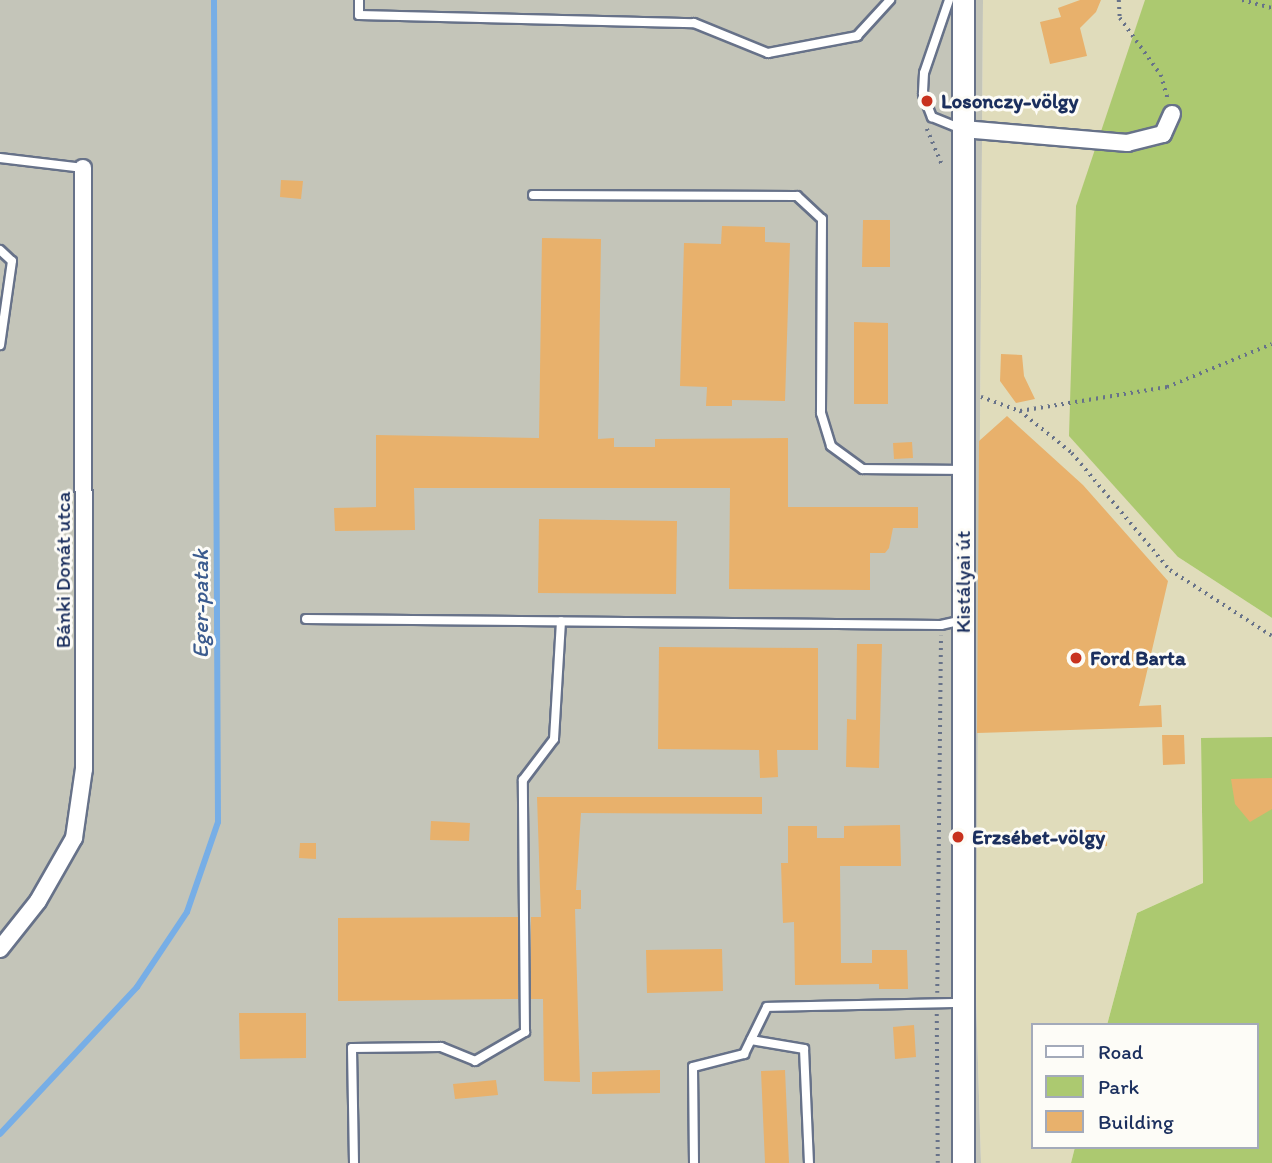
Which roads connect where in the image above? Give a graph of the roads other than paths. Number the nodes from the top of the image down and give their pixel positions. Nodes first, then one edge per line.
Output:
1 (359, 0) edge
2 (890, 0) edge
3 (949, 0) edge
4 (963, 0) edge
5 (1172, 114) road end
6 (963, 129) junction
7 (0, 158) edge
8 (83, 168) joint
9 (533, 195) dead end
10 (0, 250) edge
11 (0, 345) edge
12 (963, 470) junction
13 (306, 619) dead end
14 (561, 621) junction
15 (962, 621) junction
16 (0, 949) edge
17 (962, 1003) junction
18 (751, 1040) junction
19 (354, 1163) edge
20 (694, 1163) edge
21 (809, 1163) edge
22 (964, 1163) edge

1 - 2 lane
3 - 6 lane
4 - 6 main road, Kistályai út
5 - 6 street
6 - 12 main road, Kistályai út
7 - 8 lane
8 - 16 street, Bánki Donát utca
9 - 12 lane
10 - 11 lane
12 - 15 main road, Kistályai út
13 - 14 lane
14 - 15 lane
14 - 19 lane
15 - 17 main road, Kistályai út
17 - 18 lane
17 - 22 main road, Kistályai út
18 - 20 lane
18 - 21 lane

